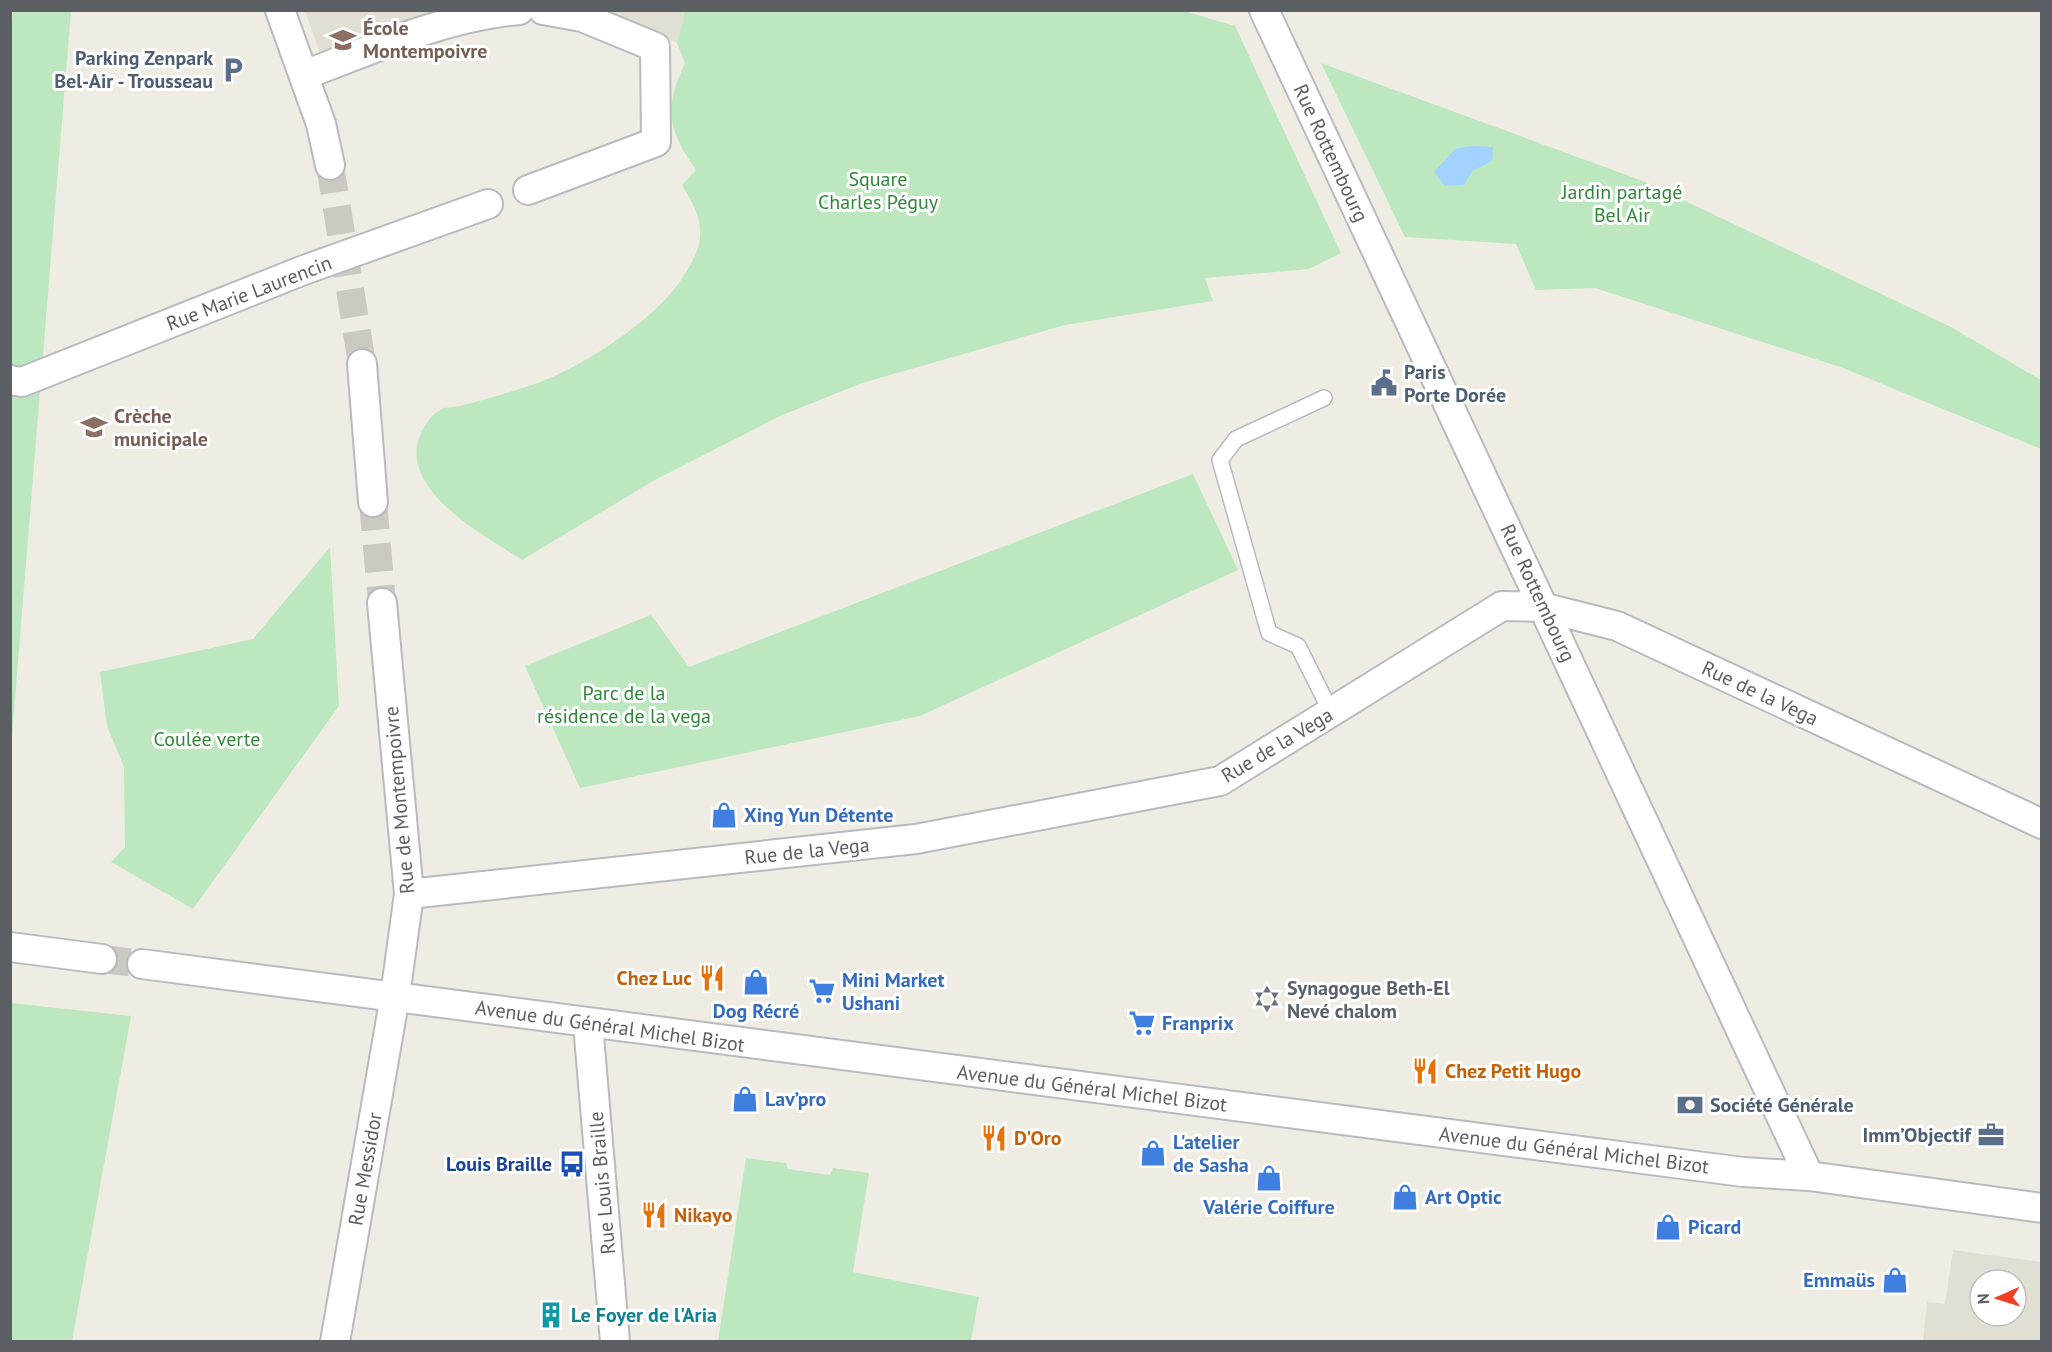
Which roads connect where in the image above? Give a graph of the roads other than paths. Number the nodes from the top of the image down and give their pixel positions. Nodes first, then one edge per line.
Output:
1 (280, 10) edge
2 (519, 10) edge
3 (543, 10) edge
4 (1264, 10) edge
5 (304, 75) junction
6 (330, 165) tunnel mouth
7 (528, 190) dead end
8 (488, 204) dead end
9 (363, 364) tunnel mouth
10 (10, 380) edge
11 (1324, 398) dead end
12 (373, 502) tunnel mouth
13 (382, 603) tunnel mouth
14 (1542, 607) junction
15 (1331, 712) junction
16 (2042, 824) edge
17 (409, 894) junction
18 (10, 947) edge
19 (102, 959) tunnel mouth
20 (142, 964) tunnel mouth
21 (395, 996) junction
22 (588, 1024) junction
23 (1809, 1176) junction
24 (2042, 1208) edge
25 (335, 1341) edge
26 (615, 1341) edge

1 - 5 street
2 - 5 street
3 - 7 street
4 - 14 street, Rue Rottembourg
5 - 6 street
8 - 10 street, Rue Marie Laurencin
9 - 12 street
11 - 15 lane
13 - 17 street, Rue de Montempoivre
14 - 15 street, Rue de la Vega
14 - 16 street, Rue de la Vega
14 - 23 street, Rue Rottembourg
15 - 17 street, Rue de la Vega
17 - 21 street, Rue de Montempoivre
18 - 19 street
20 - 21 street, Avenue du Général Michel Bizot
21 - 22 street, Avenue du Général Michel Bizot
21 - 25 street, Rue Messidor
22 - 23 street, Avenue du Général Michel Bizot
22 - 26 street, Rue Louis Braille
23 - 24 street, Avenue du Général Michel Bizot

